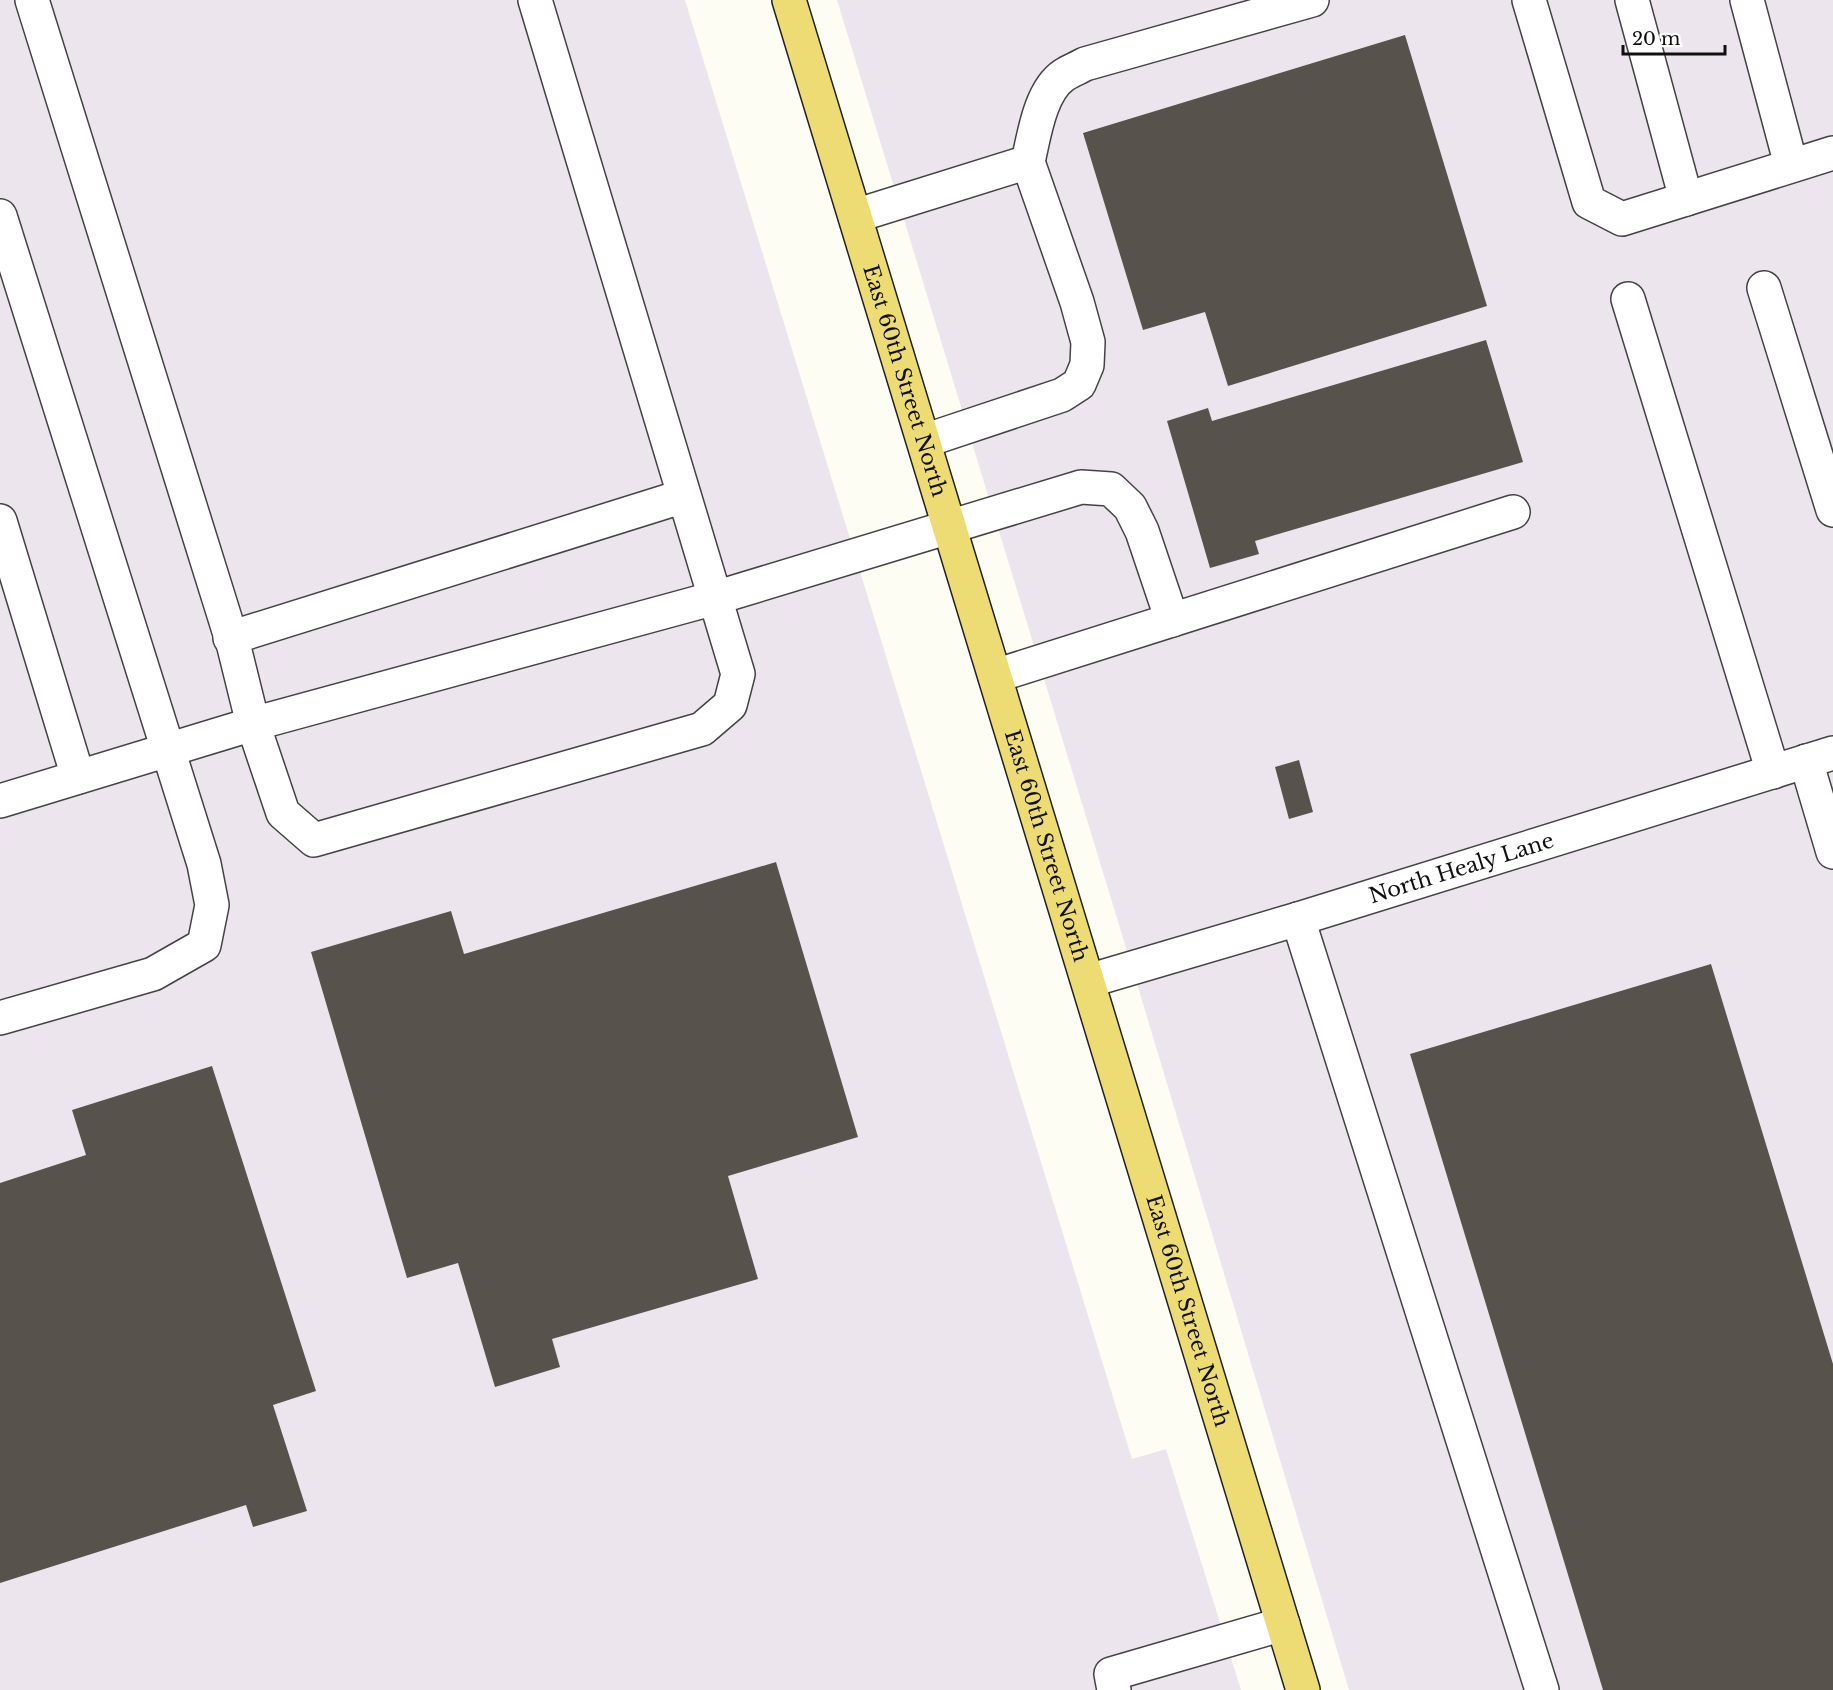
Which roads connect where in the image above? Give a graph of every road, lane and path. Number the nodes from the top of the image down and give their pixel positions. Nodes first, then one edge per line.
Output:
1 (33, 0) edge
2 (535, 0) edge
3 (789, 0) edge
4 (1312, 0) edge
5 (1529, 0) edge
6 (1632, 0) edge
7 (1747, 0) edge
8 (1833, 153) edge
9 (1028, 162) junction
10 (1791, 165) junction
11 (1686, 199) junction
12 (0, 216) edge
13 (855, 216) junction
14 (1764, 288) dead end
15 (1628, 299) dead end
16 (924, 441) junction
17 (684, 496) junction
18 (1833, 510) edge
19 (1513, 512) dead end
20 (0, 521) edge
21 (950, 527) junction
22 (715, 598) junction
23 (1172, 620) junction
24 (230, 638) junction
25 (995, 676) junction
26 (253, 724) junction
27 (168, 749) junction
28 (1819, 757) edge
29 (1773, 772) junction
30 (78, 777) junction
31 (0, 801) edge
32 (1833, 852) edge
33 (1298, 919) junction
34 (1088, 981) junction
35 (0, 1018) edge
36 (1283, 1624) junction
37 (1114, 1690) edge
38 (1303, 1690) edge
39 (1542, 1690) edge

1 - 24 street
2 - 17 street
3 - 13 main road, East 60th Street North
4 - 9 street
5 - 11 street
6 - 11 street
7 - 10 street
8 - 10 street
9 - 13 street
9 - 16 street
10 - 11 street
12 - 27 street
13 - 16 main road, East 60th Street North
14 - 18 street
15 - 29 street
16 - 21 main road, East 60th Street North
17 - 22 street
17 - 24 street
19 - 23 street
20 - 30 street
21 - 22 street
21 - 23 street
21 - 25 main road, East 60th Street North
22 - 26 street
22 - 26 street
23 - 25 street
24 - 26 street
25 - 34 main road, East 60th Street North
26 - 27 street
27 - 30 street
27 - 35 street
28 - 29 street, North Healy Lane
28 - 32 street
29 - 33 street, North Healy Lane
30 - 31 street
33 - 34 street, North Healy Lane
33 - 39 street
34 - 36 main road, East 60th Street North
36 - 37 street
36 - 38 main road, East 60th Street North

